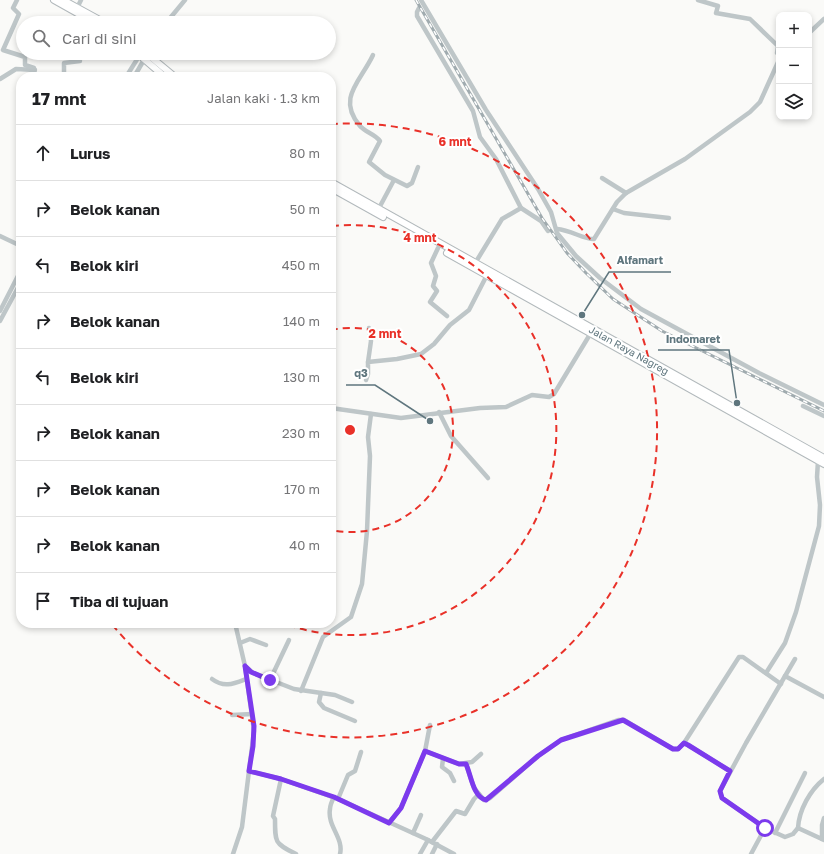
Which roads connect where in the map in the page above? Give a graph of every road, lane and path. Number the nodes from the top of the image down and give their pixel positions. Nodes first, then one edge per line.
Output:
1 (17, 0) edge
2 (54, 0) edge
3 (63, 0) edge
4 (81, 0) edge
5 (185, 0) edge
6 (698, 0) edge
7 (422, 5) edge
8 (77, 8) junction
9 (18, 16) edge
10 (83, 16) edge
11 (92, 16) edge
12 (172, 16) edge
13 (824, 19) edge
14 (16, 21) edge
15 (812, 30) edge
16 (778, 48) edge
17 (16, 55) edge
18 (373, 56) dead end
19 (25, 60) edge
20 (139, 60) edge
21 (141, 60) edge
22 (149, 60) edge
23 (151, 60) edge
24 (80, 61) dead end
25 (776, 66) edge
26 (35, 70) joint
27 (64, 72) edge
28 (130, 72) edge
29 (136, 72) edge
30 (160, 72) edge
31 (168, 72) edge
32 (0, 79) edge
33 (418, 166) dead end
34 (602, 178) dead end
35 (394, 181) junction
36 (336, 185) edge
37 (336, 191) edge
38 (626, 193) junction
39 (521, 208) junction
40 (612, 209) junction
41 (378, 210) junction
42 (669, 218) dead end
43 (557, 229) junction
44 (548, 231) dead end
45 (0, 236) edge
46 (16, 244) edge
47 (438, 248) junction
48 (474, 265) junction
49 (487, 275) junction
50 (16, 280) edge
51 (16, 291) edge
52 (0, 311) edge
53 (447, 316) dead end
54 (0, 321) edge
55 (368, 328) dead end
56 (592, 332) junction
57 (368, 362) junction
58 (366, 380) dead end
59 (824, 405) edge
60 (803, 406) dead end
61 (336, 409) edge
62 (439, 412) junction
63 (371, 414) junction
64 (824, 416) edge
65 (822, 461) edge
66 (488, 478) dead end
67 (236, 628) edge
68 (336, 628) edge
69 (336, 628) edge
70 (289, 640) dead end
71 (240, 643) junction
72 (266, 645) dead end
73 (795, 659) dead end
74 (245, 666) junction
75 (766, 673) junction
76 (785, 676) junction
77 (212, 679) dead end
78 (246, 679) junction
79 (270, 680) junction
80 (781, 684) junction
81 (301, 691) junction
82 (321, 693) junction
83 (824, 697) edge
84 (352, 702) dead end
85 (252, 714) junction
86 (232, 715) dead end
87 (355, 721) dead end
88 (430, 725) dead end
89 (684, 743) junction
90 (425, 751) junction
91 (361, 752) dead end
92 (481, 754) dead end
93 (443, 758) junction
94 (466, 764) junction
95 (249, 771) junction
96 (730, 771) junction
97 (805, 773) dead end
98 (281, 779) junction
99 (824, 779) edge
100 (454, 780) dead end
101 (479, 794) junction
102 (336, 798) junction
103 (421, 815) dead end
104 (824, 818) edge
105 (389, 823) junction
106 (765, 828) junction
107 (798, 828) junction
108 (413, 833) junction
109 (775, 833) junction
110 (823, 839) edge
111 (430, 841) junction
112 (438, 844) junction
113 (447, 852) edge
114 (234, 854) edge
115 (296, 854) edge
116 (340, 854) edge
117 (420, 854) edge
118 (432, 854) edge
119 (454, 854) edge
120 (751, 854) edge

1 - 9 street
2 - 10 highway
3 - 8 highway
4 - 8 street
5 - 12 street
6 - 16 street
7 - 39 street
7 - 43 street
8 - 11 highway
13 - 15 street
14 - 17 street
18 - 35 street
19 - 26 street
20 - 28 street
21 - 29 street
22 - 30 highway
23 - 31 highway
24 - 27 street
25 - 38 street
26 - 32 street
33 - 35 street
34 - 38 street
35 - 41 street
36 - 41 highway, Jalan Raya Nagreg
37 - 47 highway, Jalan Raya Nagreg
38 - 40 street
39 - 44 street
39 - 48 street
40 - 42 street
40 - 43 street
41 - 48 highway, Jalan Raya Nagreg
43 - 59 street
45 - 46 street
47 - 48 highway, Jalan Raya Nagreg
47 - 53 street
48 - 49 highway, Jalan Raya Nagreg
48 - 56 highway, Jalan Raya Nagreg
49 - 56 highway, Jalan Raya Nagreg
49 - 57 street
50 - 52 street
51 - 54 street
55 - 57 street
56 - 62 street
56 - 65 highway, Jalan Raya Nagreg
57 - 58 street
60 - 64 street
61 - 63 street
62 - 63 street
62 - 66 street
63 - 69 street
65 - 75 street
67 - 71 street
68 - 81 street
70 - 79 street
71 - 72 street
71 - 74 street
73 - 76 street
74 - 78 street
74 - 79 street
75 - 80 street
75 - 89 street
76 - 80 street
76 - 83 street
77 - 78 street
78 - 85 street
79 - 81 street
80 - 96 street
81 - 82 street
82 - 84 street
82 - 87 street
85 - 86 street
85 - 95 street
88 - 90 street
89 - 96 street
89 - 101 street
90 - 93 street
90 - 105 street
91 - 102 street
92 - 94 street
93 - 94 street
93 - 100 street
94 - 101 street
95 - 98 street
95 - 114 street
96 - 106 street
97 - 109 street
98 - 102 street
98 - 115 street
99 - 107 street
101 - 111 street
102 - 105 street
102 - 116 street
103 - 108 street
104 - 110 street
105 - 108 street
106 - 109 street
106 - 120 street
107 - 109 street
107 - 110 street
108 - 111 street
111 - 112 street
111 - 117 street
112 - 113 street
112 - 118 street
113 - 119 street

